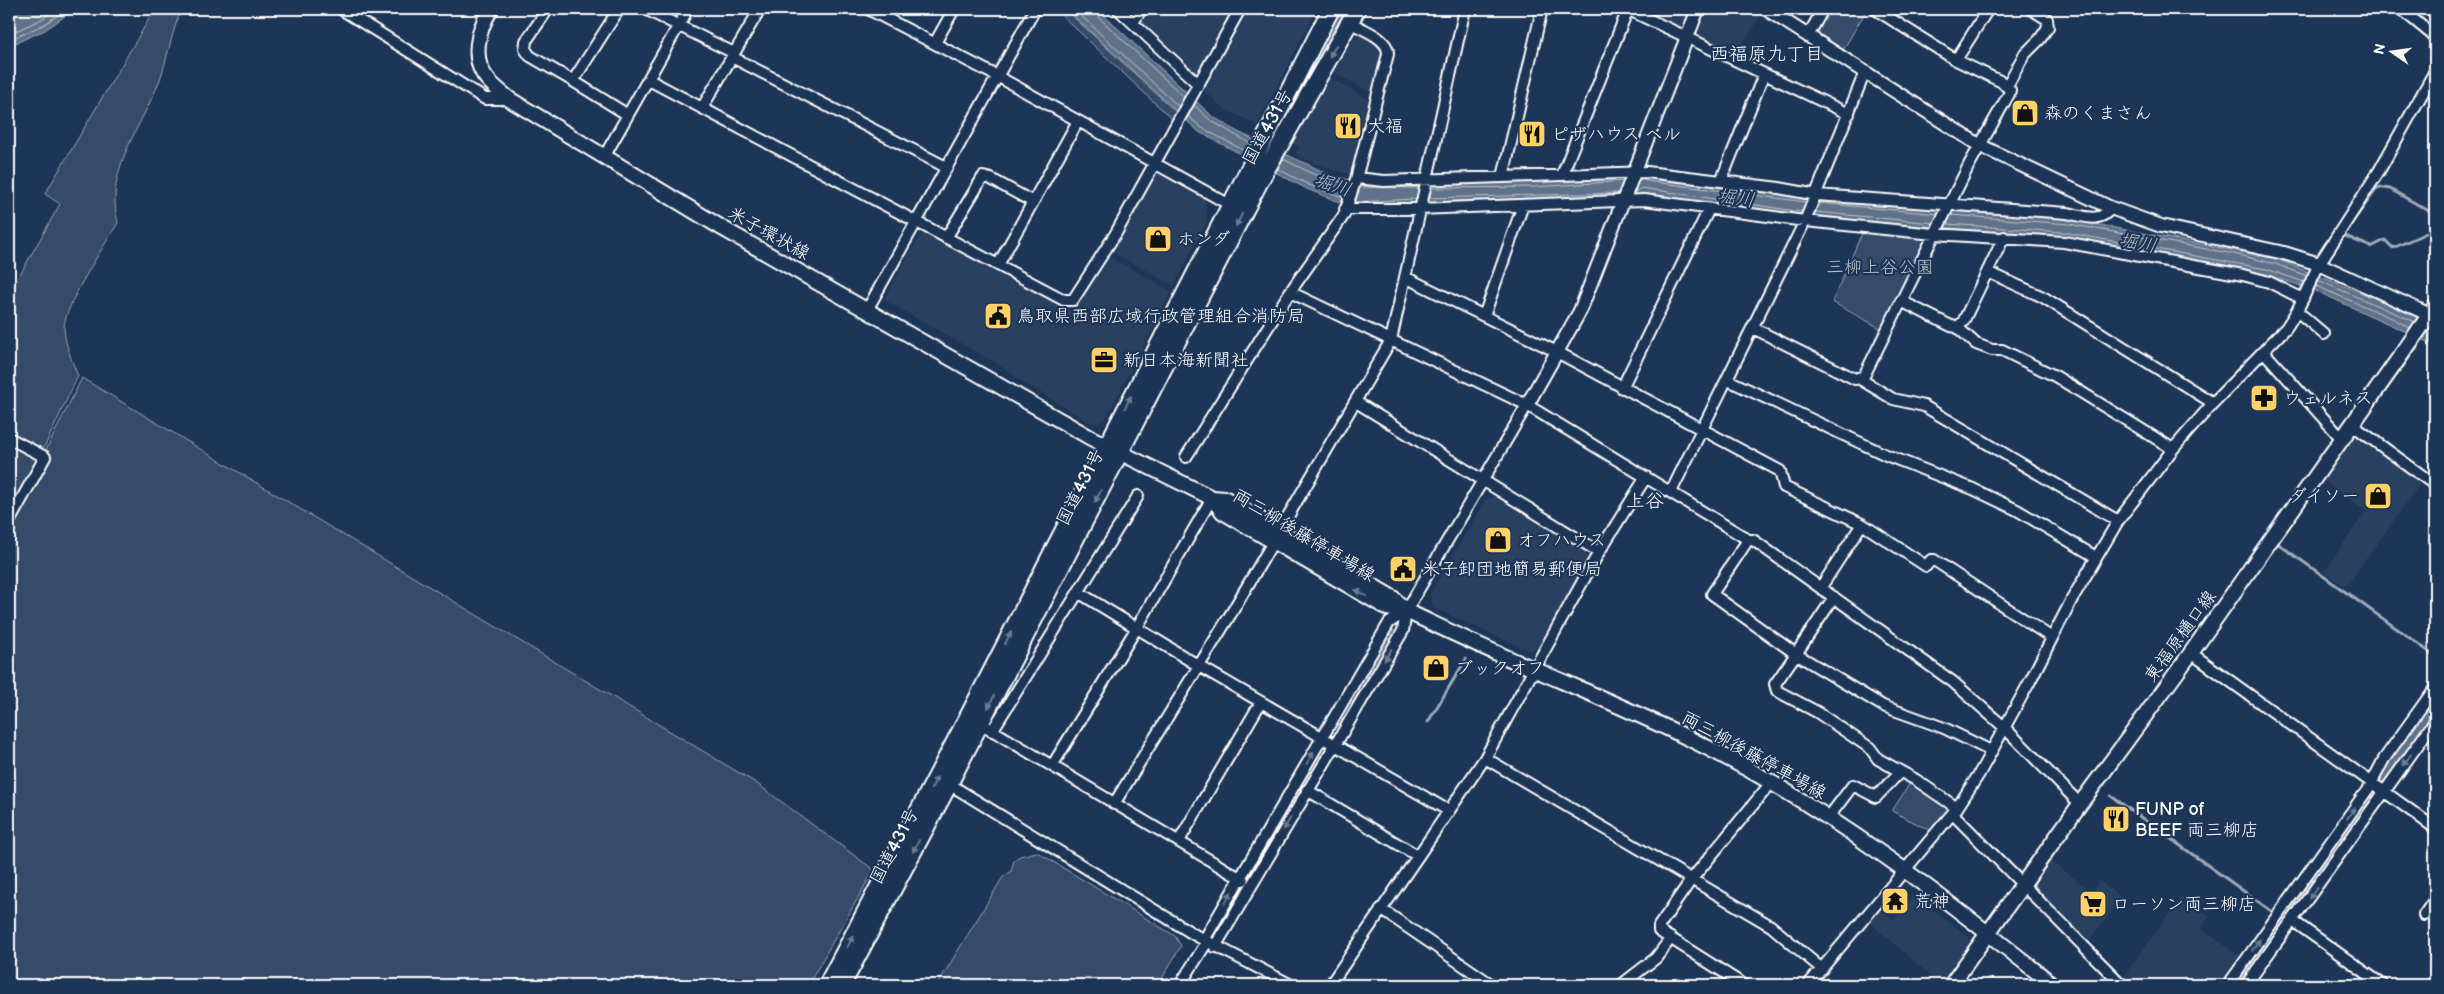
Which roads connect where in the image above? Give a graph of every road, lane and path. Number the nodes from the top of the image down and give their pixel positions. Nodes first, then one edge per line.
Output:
1 (341, 9) edge
2 (491, 9) edge
3 (548, 9) edge
4 (619, 9) edge
5 (645, 9) edge
6 (688, 9) edge
7 (760, 9) edge
8 (868, 9) edge
9 (954, 9) edge
10 (1035, 9) edge
11 (1118, 9) edge
12 (1140, 9) edge
13 (1240, 9) edge
14 (1331, 9) edge
15 (1465, 9) edge
16 (1542, 9) edge
17 (1628, 9) edge
18 (1698, 9) edge
19 (1766, 9) edge
20 (1823, 9) edge
21 (1875, 9) edge
22 (1988, 9) edge
23 (2032, 9) edge
24 (2400, 9) edge
25 (1353, 15) edge
26 (1133, 22) junction
27 (678, 26) junction
28 (1808, 36) junction
29 (1687, 37) junction
30 (2435, 37) edge
31 (935, 43) junction
32 (733, 55) junction
33 (1956, 60) junction
34 (2435, 71) edge
35 (1865, 72) junction
36 (1764, 74) junction
37 (997, 76) junction
38 (573, 80) junction
39 (648, 80) junction
40 (2007, 86) junction
41 (1196, 88) junction
42 (509, 99) junction
43 (702, 108) junction
44 (1849, 114) junction
45 (628, 115) junction
46 (1078, 121) junction
47 (1274, 138) junction
48 (1979, 145) junction
49 (604, 157) junction
50 (1154, 164) junction
51 (946, 167) junction
52 (1636, 172) junction
53 (1255, 173) junction
54 (1562, 175) junction
55 (1503, 177) junction
56 (1356, 179) junction
57 (1426, 179) junction
58 (1721, 181) junction
59 (1817, 194) junction
60 (1033, 202) junction
61 (1623, 202) junction
62 (1230, 205) junction
63 (1523, 205) junction
64 (1346, 208) junction
65 (2111, 208) junction
66 (1419, 209) junction
67 (1709, 209) junction
68 (1947, 209) junction
69 (1805, 221) junction
70 (917, 222) junction
71 (1935, 232) junction
72 (2004, 237) junction
73 (946, 238) junction
74 (2319, 264) junction
75 (998, 265) junction
76 (1988, 272) junction
77 (1405, 278) junction
78 (1290, 292) junction
79 (2303, 298) junction
80 (1901, 301) junction
81 (867, 310) junction
82 (2297, 311) junction
83 (2431, 314) edge
84 (1484, 316) junction
85 (1957, 327) junction
86 (1753, 328) junction
87 (2324, 334) dead end
88 (1390, 340) junction
89 (1557, 352) junction
90 (2264, 352) junction
91 (1860, 379) junction
92 (1728, 380) junction
93 (1622, 388) junction
94 (1356, 402) junction
95 (2213, 403) junction
96 (1527, 405) junction
97 (2354, 426) junction
98 (1702, 430) junction
99 (9, 438) edge
100 (2343, 440) junction
101 (1113, 449) junction
102 (2173, 449) junction
103 (1186, 457) dead end
104 (1646, 477) junction
105 (1482, 480) junction
106 (2435, 484) edge
107 (1671, 492) junction
108 (1138, 496) dead end
109 (1212, 498) junction
110 (2118, 521) junction
111 (9, 522) edge
112 (1862, 524) junction
113 (1276, 536) junction
114 (1748, 540) junction
115 (1599, 552) junction
116 (2096, 557) junction
117 (1821, 587) junction
118 (1078, 592) junction
119 (1834, 596) junction
120 (1406, 611) junction
121 (1136, 629) junction
122 (2052, 638) junction
123 (2192, 653) junction
124 (1796, 654) junction
125 (1199, 666) junction
126 (1535, 670) junction
127 (2435, 688) edge
128 (1261, 702) junction
129 (2435, 720) edge
130 (986, 727) junction
131 (2004, 727) junction
132 (1322, 737) junction
133 (1334, 744) junction
134 (1991, 752) junction
135 (1485, 758) junction
136 (1052, 766) junction
137 (1900, 772) junction
138 (1771, 783) junction
139 (2373, 783) junction
140 (949, 784) junction
141 (1307, 790) junction
142 (2384, 791) junction
143 (1114, 804) junction
144 (2080, 804) junction
145 (1449, 811) junction
146 (1955, 811) junction
147 (1828, 818) junction
148 (2435, 828) edge
149 (1179, 842) junction
150 (1418, 856) junction
151 (1904, 870) junction
152 (1239, 878) junction
153 (1690, 880) junction
154 (1251, 884) junction
155 (2022, 885) junction
156 (2435, 900) edge
157 (1381, 909) junction
158 (2424, 915) dead end
159 (2293, 921) junction
160 (1987, 935) junction
161 (1671, 938) junction
162 (1208, 943) junction
163 (1822, 969) junction
164 (827, 985) edge
165 (842, 985) edge
166 (1180, 985) edge
167 (1291, 985) edge
168 (1330, 985) edge
169 (1492, 985) edge
170 (1621, 985) edge
171 (1744, 985) edge
172 (1808, 985) edge
173 (1951, 985) edge
174 (2053, 985) edge
175 (2122, 985) edge
176 (2228, 985) edge
177 (2246, 985) edge
178 (2383, 985) edge

1 - 42 street
2 - 42 main road, 米子環状線
3 - 38 street
4 - 38 street
5 - 27 street
6 - 27 street
7 - 32 street
8 - 31 street
9 - 31 street
10 - 37 street
11 - 26 street
12 - 26 street
13 - 41 street
14 - 47 highway, 国道431号
15 - 57 street
16 - 55 street
17 - 29 street
17 - 54 street
18 - 29 street
19 - 28 street
20 - 28 street
21 - 33 street
22 - 33 street
23 - 40 street
24 - 30 street
25 -> 47 highway, 国道431号
25 - 56 street
26 - 41 street
27 - 32 street
27 - 39 street
28 - 35 street
29 - 36 street
29 - 52 street
31 - 37 street
32 - 43 street
32 - 51 street
33 - 40 street
34 - 74 street
35 - 44 street
35 - 48 street
36 - 44 street
36 - 58 street
37 - 46 street
37 - 51 street
38 - 45 street
39 - 43 street
39 - 45 street
40 - 48 street
41 - 50 street
42 - 49 main road, 米子環状線
43 - 70 street
44 - 59 street
45 - 49 street
46 - 50 street
46 - 60 street
47 - 53 highway, 国道431号
48 - 65 street
48 - 68 street
49 - 81 main road, 米子環状線
50 - 62 street
50 - 75 street
51 - 70 street
52 - 54 street
52 - 58 street
52 - 61 street
53 - 62 highway, 国道431号
53 -> 101 highway, 国道431号
54 - 55 street
55 - 57 street
56 - 57 street
56 - 64 street
57 - 66 street
58 - 59 street
59 - 68 street
59 - 69 street
60 - 73 street
60 - 75 street
61 - 63 street
61 - 67 street
61 - 89 street
101 -> 62 highway, 国道431号
63 - 66 street
63 - 84 street
64 - 66 street
64 - 78 street
65 - 68 street
65 - 74 street
66 - 77 street
67 - 69 street
67 - 93 street
68 - 71 street
69 - 71 street
69 - 86 street
70 - 73 street
70 - 81 street
71 - 72 street
71 - 80 street
72 - 76 street
72 - 79 street
73 - 75 street
74 - 79 street
74 - 83 street
76 - 85 street
76 - 95 street
77 - 84 street
77 - 88 street
78 - 88 street
78 - 103 street
79 - 82 street
80 - 85 street
80 - 91 street
81 - 101 main road, 米子環状線
82 - 87 street
82 - 90 street
83 - 97 main road, 東福原樋口線
84 - 89 street
85 - 102 street
86 - 91 street
86 - 92 street
88 - 94 street
88 - 96 street
89 - 93 street
89 - 96 street
90 - 95 street
90 - 100 street
91 - 110 street
92 - 98 street
92 - 116 street
93 - 98 street
94 - 105 street
94 - 113 street
95 - 102 street
96 - 104 street
96 - 105 street
97 - 100 main road, 東福原樋口線
97 - 106 street
98 - 107 street
98 - 112 street
99 - 111 street
100 - 123 main road, 東福原樋口線
101 - 109 main road, 両三柳後藤停車場線
101 -> 130 highway, 国道431号
164 -> 101 highway, 国道431号
102 - 110 street
104 - 107 street
104 - 115 street
105 - 115 street
105 - 120 street
107 - 114 street
108 - 118 street
109 - 113 main road, 両三柳後藤停車場線
109 - 121 street
110 - 116 street
112 - 117 street
112 - 122 street
113 - 120 main road, 両三柳後藤停車場線
113 - 125 street
114 - 117 street
114 - 124 street
115 - 126 street
116 - 122 street
117 - 119 street
118 - 121 street
118 - 130 street
119 - 124 street
119 - 131 street
120 - 126 main road, 両三柳後藤停車場線
120 - 132 street
120 -> 133 street
121 - 125 street
121 - 136 street
122 - 131 street
123 - 139 street
123 - 144 main road, 東福原樋口線
124 - 134 street
124 - 137 street
125 - 128 street
125 - 143 street
126 - 135 street
126 - 138 main road, 両三柳後藤停車場線
127 - 139 street
128 - 132 street
128 - 149 street
129 -> 142 street
130 - 136 street
130 - 140 highway, 国道431号
131 - 134 street
131 - 144 street
132 - 133 street
152 -> 132 street
133 - 141 street
133 - 145 street
134 - 146 street
135 - 145 street
135 - 153 street
136 - 143 street
137 - 146 street
137 - 147 street
138 - 147 main road, 両三柳後藤停車場線
138 - 153 street
139 - 142 street
176 -> 139 street
140 - 162 street
140 -> 165 highway, 国道431号
141 - 150 street
141 -> 154 street
142 - 148 street
142 -> 159 street
143 - 149 street
144 - 155 main road, 東福原樋口線
145 - 150 street
146 - 151 street
146 - 155 street
147 - 151 main road, 両三柳後藤停車場線
149 - 152 street
150 - 157 street
151 - 160 main road, 両三柳後藤停車場線
151 - 163 street
152 - 154 street
162 -> 152 street
153 - 161 street
153 - 163 street
154 - 162 street
155 - 160 main road, 東福原樋口線
155 - 175 street
156 - 158 street
157 - 168 street
157 - 169 street
159 - 177 street
159 - 178 street
160 - 173 main road, 東福原樋口線
160 - 174 main road, 両三柳後藤停車場線
161 - 170 street
161 - 171 street
162 - 166 street
162 - 167 street
163 - 172 street

